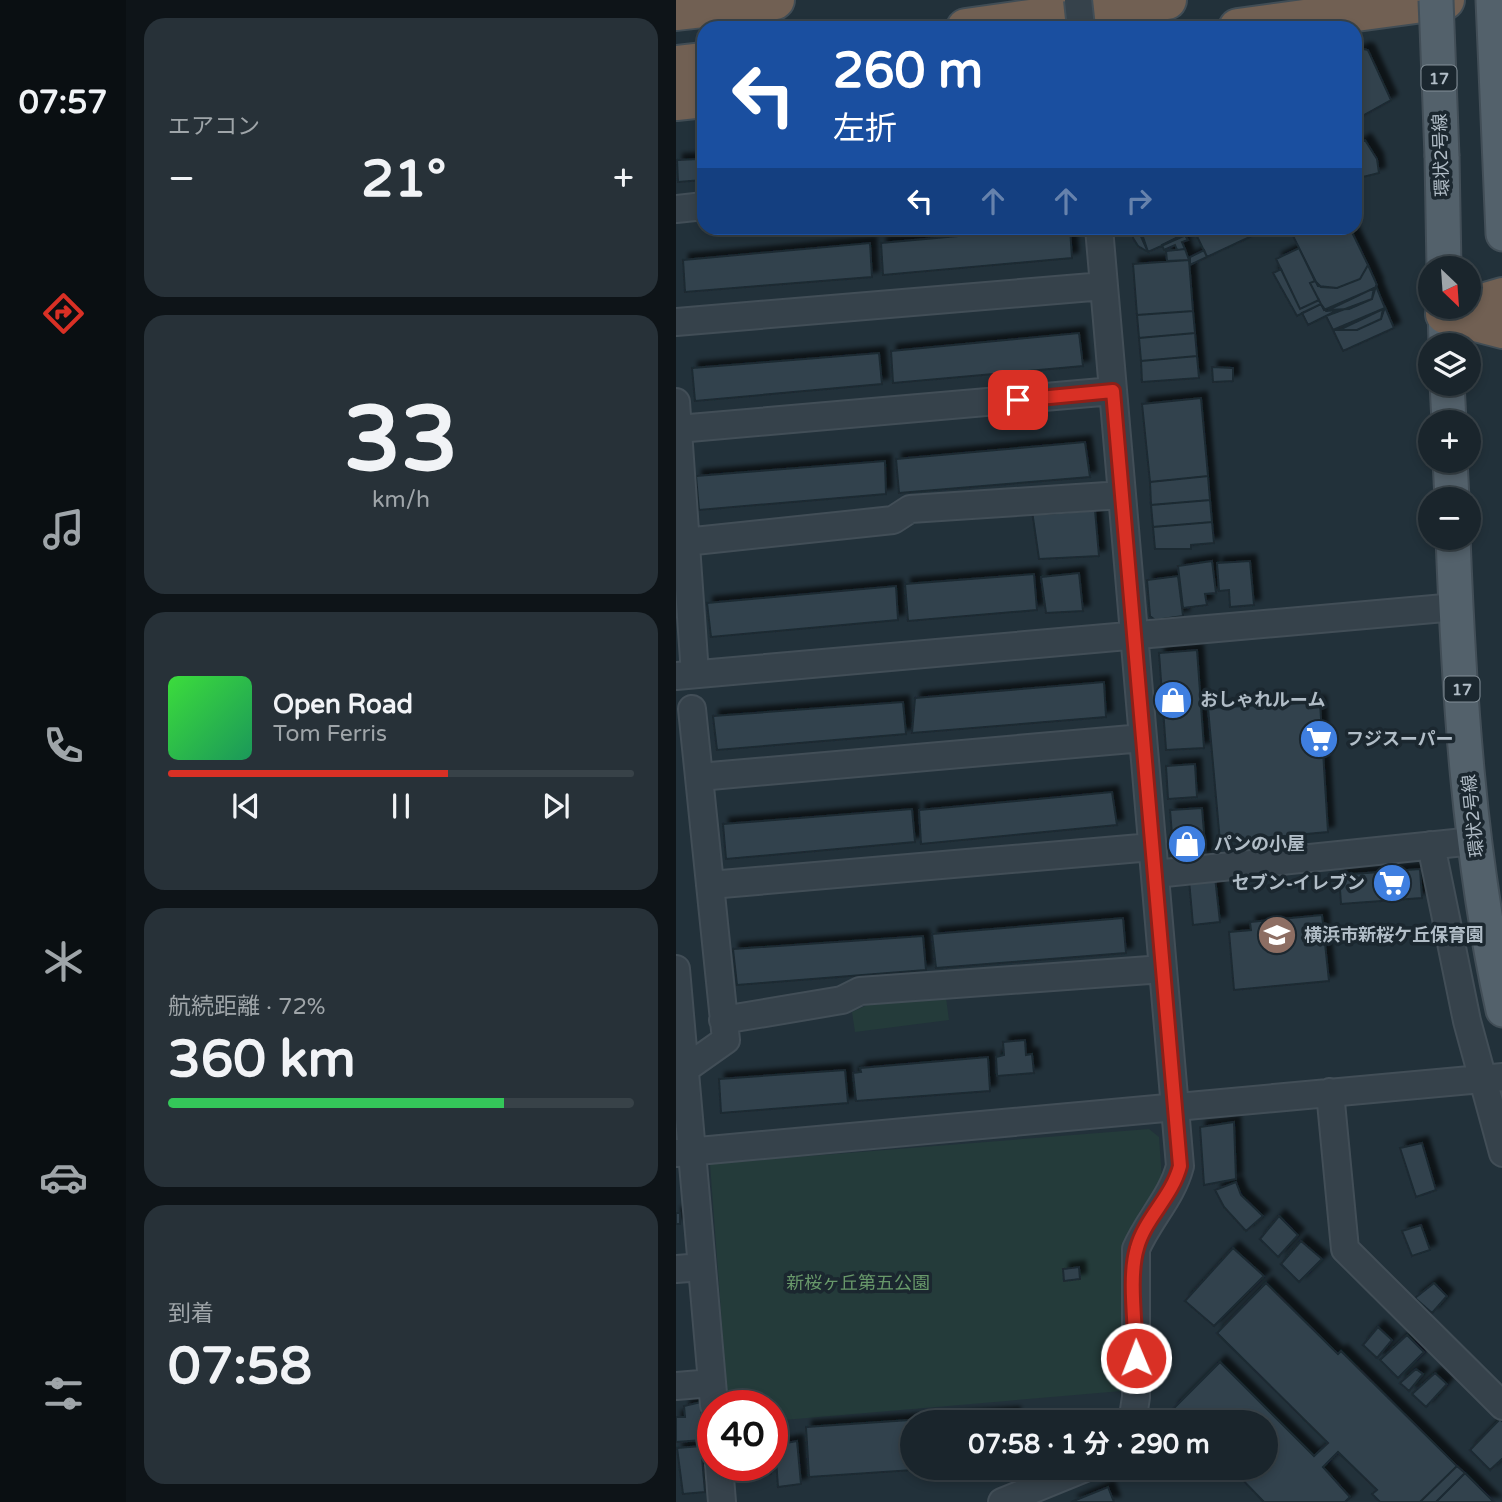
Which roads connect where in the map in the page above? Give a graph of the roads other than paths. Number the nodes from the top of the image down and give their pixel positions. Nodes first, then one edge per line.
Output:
1 (775, 0) edge
2 (1078, 0) edge
3 (1167, 0) edge
4 (1392, 0) edge
5 (1436, 0) edge
6 (1445, 0) edge
7 (1493, 0) edge
8 (676, 10) edge
9 (1016, 21) edge
10 (1080, 21) edge
11 (1268, 21) edge
12 (1290, 21) edge
13 (697, 63) edge
14 (676, 65) edge
15 (697, 99) edge
16 (676, 101) edge
17 (697, 207) edge
18 (676, 209) edge
19 (1503, 234) edge
20 (1100, 235) edge
21 (1444, 256) edge
22 (1104, 286) junction
23 (1503, 297) edge
24 (676, 322) edge
25 (1445, 322) edge
26 (1503, 329) edge
27 (1113, 391) junction
28 (676, 402) edge
29 (678, 429) edge
30 (1122, 495) junction
31 (685, 542) junction
32 (1454, 550) edge
33 (1456, 607) junction
34 (1133, 636) junction
35 (685, 675) edge
36 (692, 709) dead end
37 (1143, 738) junction
38 (699, 776) junction
39 (1474, 841) junction
40 (1431, 845) junction
41 (1153, 847) junction
42 (1155, 874) junction
43 (710, 885) junction
44 (676, 968) edge
45 (1163, 969) junction
46 (1503, 1010) edge
47 (723, 1020) junction
48 (679, 1034) edge
49 (685, 1069) junction
50 (1492, 1078) edge
51 (1330, 1092) junction
52 (1175, 1106) junction
53 (684, 1152) edge
54 (1503, 1153) edge
55 (689, 1268) edge
56 (676, 1386) edge
57 (712, 1390) edge
58 (697, 1391) edge
59 (1503, 1406) edge
60 (1134, 1410) edge
61 (1056, 1480) edge
62 (720, 1481) edge
63 (722, 1502) edge
64 (1003, 1502) edge

1 - 8 highway
2 - 10 street, bridge
3 - 9 highway
4 - 11 highway
5 - 21 main road, 環状2号線 / 17, bridge
6 - 12 highway
7 - 19 main road
13 - 14 highway
15 - 16 highway
17 - 18 street
20 - 22 street
22 - 24 street
22 - 27 street
23 - 25 highway
25 - 26 highway
27 - 29 street
27 - 30 street
28 - 29 street
29 - 31 street
30 - 31 street
30 - 34 street
31 - 35 street
32 - 33 main road, 環状2号線 / 17
33 - 34 street
33 - 39 main road, 環状2号線 / 17
34 - 35 street
34 - 37 street
36 - 38 street
37 - 38 street
37 - 41 street
38 - 43 street
39 - 40 street
39 - 46 main road, 環状2号線 / 17
40 - 42 street
40 - 50 street
41 - 42 street
41 - 43 street
42 - 45 street
43 - 47 street
44 - 48 street
45 - 47 street
45 - 52 street
47 - 49 street
48 - 49 street
49 - 53 street
50 - 51 street
50 - 54 street
51 - 52 street
51 - 59 street
52 - 53 street
52 - 60 street
53 - 55 street
55 - 57 street
56 - 58 street
61 - 64 street
62 - 63 street

